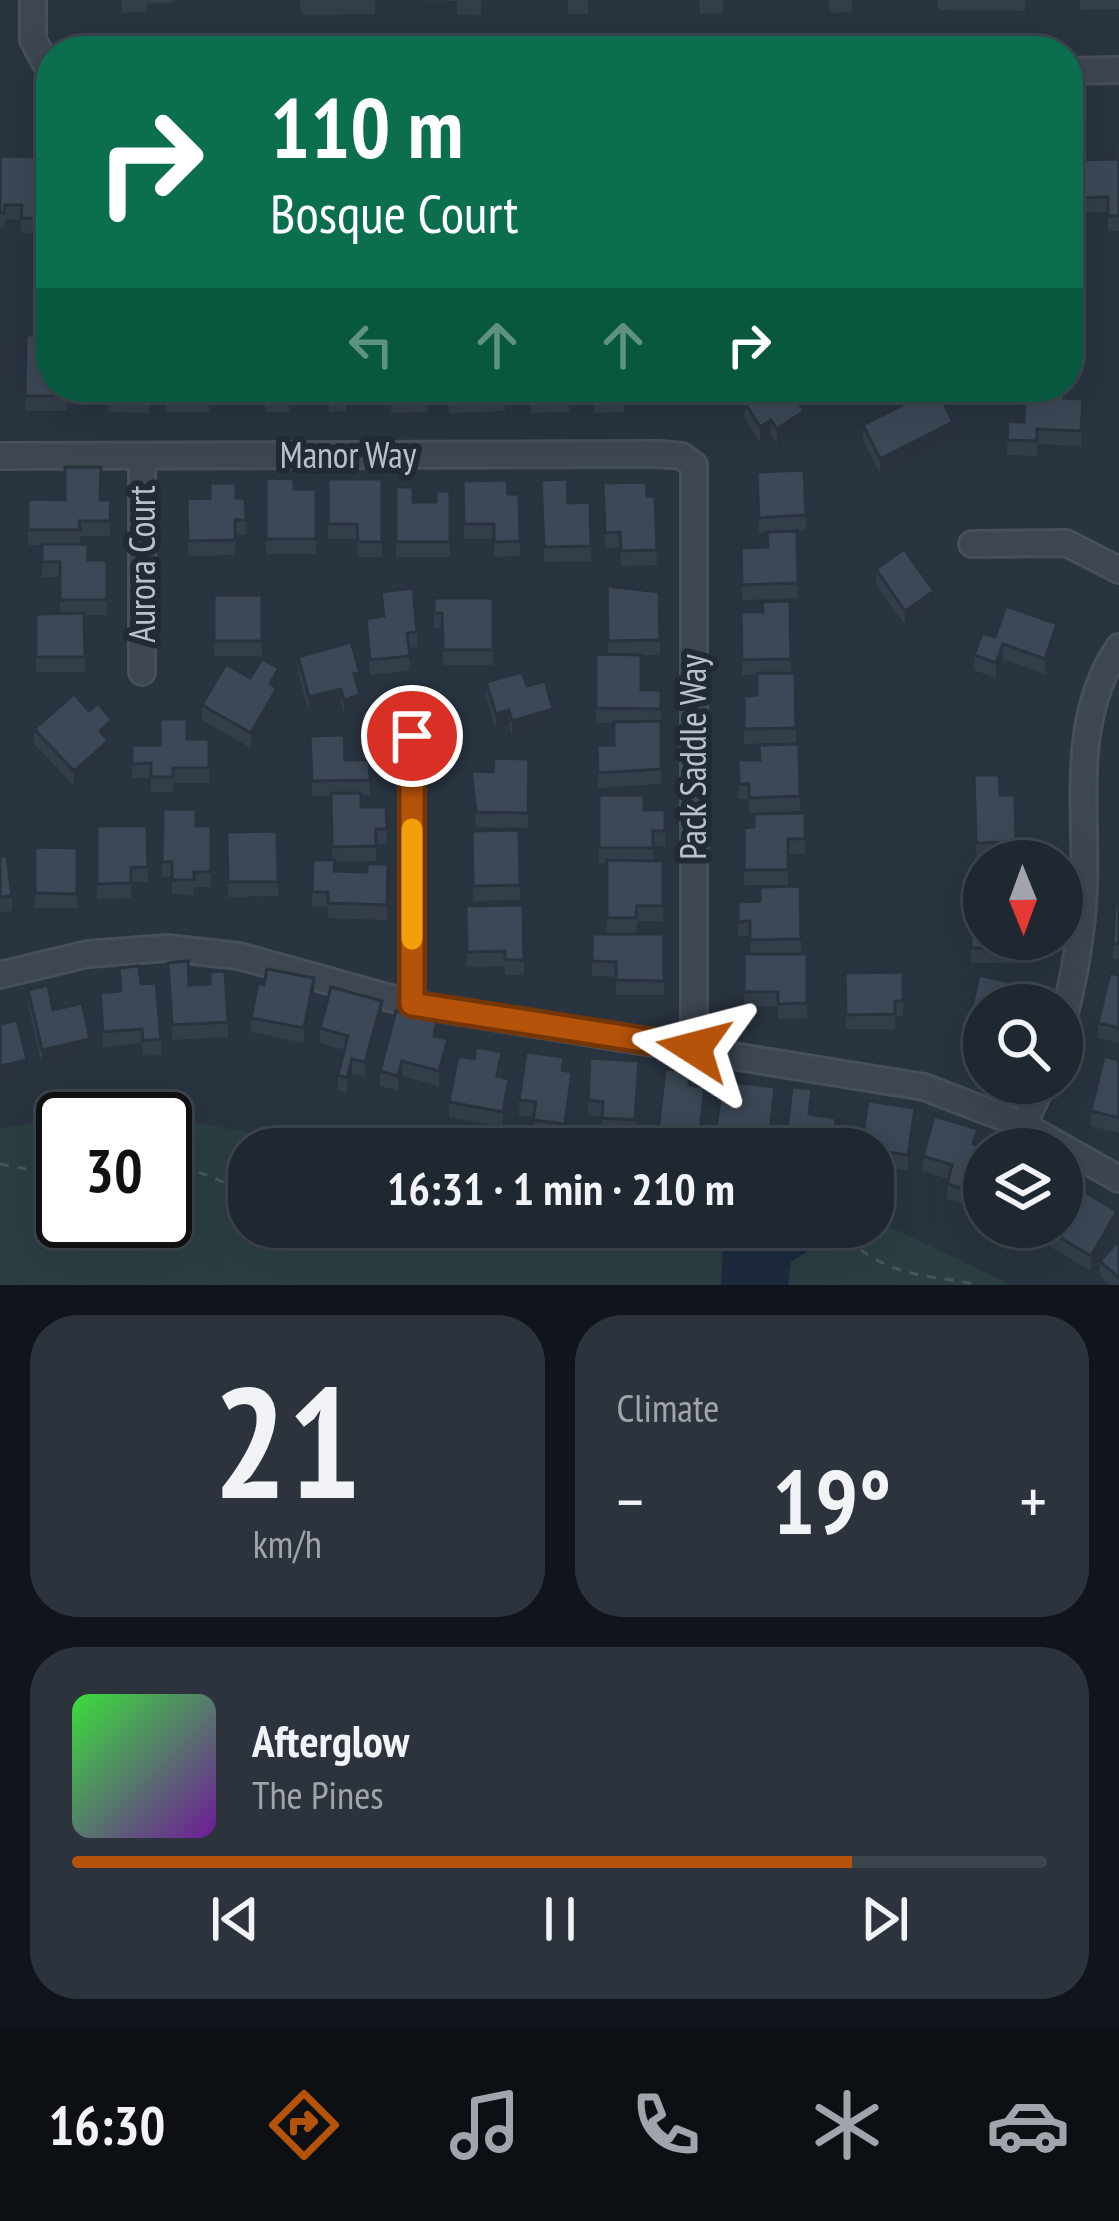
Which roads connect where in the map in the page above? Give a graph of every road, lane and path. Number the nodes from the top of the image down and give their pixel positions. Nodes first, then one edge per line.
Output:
1 (33, 0) edge
2 (36, 46) edge
3 (1119, 70) edge
4 (1083, 71) edge
5 (0, 456) edge
6 (142, 456) junction
7 (694, 465) joint
8 (972, 544) dead end
9 (1119, 570) edge
10 (1119, 647) edge
11 (142, 671) dead end
12 (412, 736) dead end
13 (0, 975) edge
14 (1073, 984) edge
15 (412, 1004) junction
16 (694, 1048) junction
17 (1033, 1104) edge
18 (1023, 1125) junction
19 (0, 1164) edge
20 (36, 1170) edge
21 (192, 1170) edge
22 (1119, 1179) edge
23 (228, 1184) edge
24 (858, 1248) edge
25 (980, 1285) edge

1 - 2 street
3 - 4 street
5 - 6 street, Manor Way
6 - 7 street, Manor Way
6 - 11 street, Aurora Court
7 - 16 street, Pack Saddle Way
8 - 9 street
10 - 14 street
12 - 15 street
13 - 15 street
15 - 16 street
16 - 18 street
17 - 18 street
18 - 22 street
19 - 20 path
21 - 23 path
24 - 25 path

